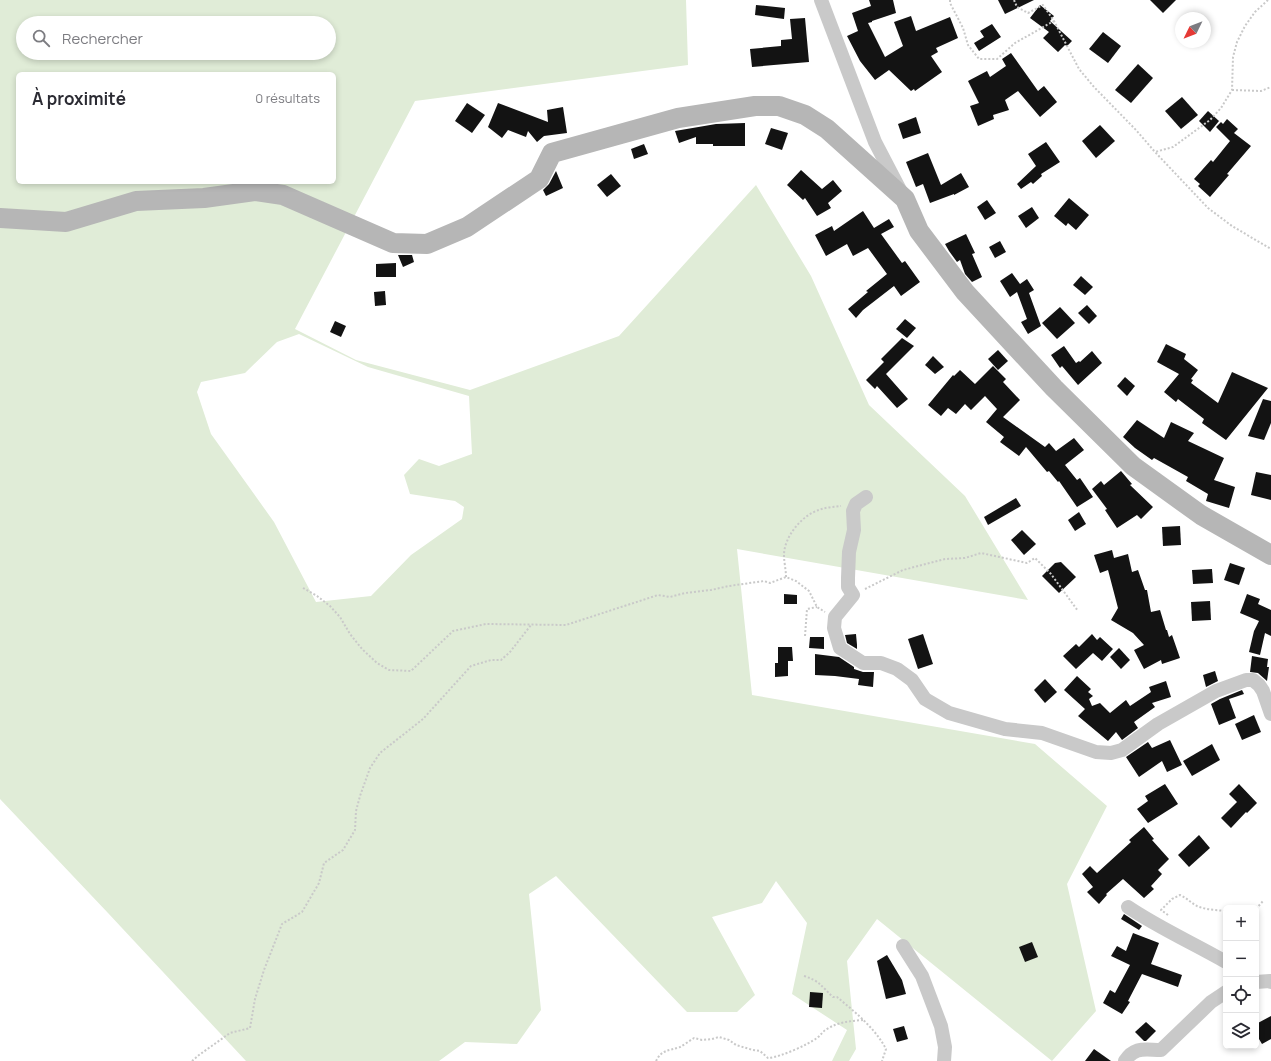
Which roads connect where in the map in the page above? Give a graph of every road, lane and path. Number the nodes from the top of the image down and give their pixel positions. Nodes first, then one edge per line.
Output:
1 (821, 0) edge
2 (950, 0) edge
3 (1014, 0) edge
4 (1268, 0) edge
5 (1054, 21) junction
6 (1271, 87) edge
7 (1232, 90) junction
8 (1155, 152) junction
9 (905, 199) junction
10 (0, 218) edge
11 (1271, 248) edge
12 (861, 501) joint
13 (1271, 555) edge
14 (786, 577) junction
15 (303, 588) dead end
16 (853, 595) junction
17 (817, 607) junction
18 (1078, 611) dead end
19 (835, 617) junction
20 (531, 625) junction
21 (805, 636) dead end
22 (1271, 714) edge
23 (1263, 901) dead end
24 (1128, 906) dead end
25 (1259, 906) edge
26 (1223, 911) edge
27 (1170, 933) junction
28 (903, 946) dead end
29 (1223, 960) edge
30 (804, 976) dead end
31 (1223, 994) edge
32 (863, 1020) junction
33 (192, 1061) edge
34 (656, 1061) edge
35 (882, 1061) edge
36 (944, 1061) edge
37 (1125, 1061) edge

1 - 9 street
2 - 5 path
3 - 5 path
4 - 7 path
5 - 8 path
6 - 7 path
7 - 8 path
8 - 11 path
9 - 10 main road
9 - 13 main road
12 - 14 path
12 - 16 street
14 - 17 path
14 - 20 path
15 - 20 path
16 - 18 path
16 - 19 street
17 - 19 path
17 - 21 path
19 - 22 street
20 - 33 path
23 - 25 path
24 - 27 street
26 - 27 path
27 - 29 street
28 - 36 street
30 - 32 path
31 - 37 street
32 - 34 path
32 - 35 path

